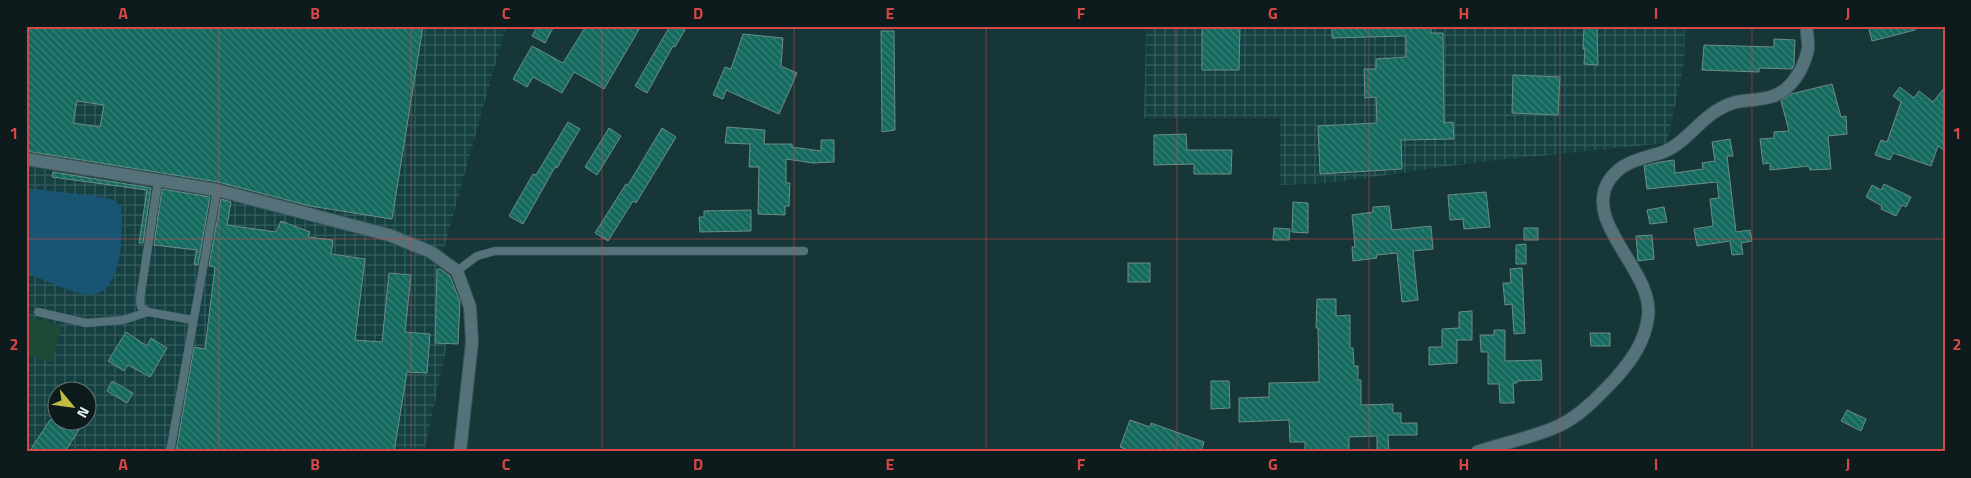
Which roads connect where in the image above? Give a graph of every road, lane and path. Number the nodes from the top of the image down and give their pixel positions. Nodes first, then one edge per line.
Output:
1 (1807, 26) edge
2 (26, 159) edge
3 (158, 181) junction
4 (217, 190) junction
5 (804, 251) dead end
6 (457, 272) junction
7 (38, 312) dead end
8 (148, 312) junction
9 (193, 320) junction
10 (170, 452) edge
11 (460, 452) edge
12 (1477, 452) edge

1 - 12 street
2 - 3 street
3 - 4 street
3 - 8 lane
4 - 6 street
4 - 9 lane
5 - 6 lane
6 - 11 street
7 - 8 lane
8 - 9 lane
9 - 10 lane

